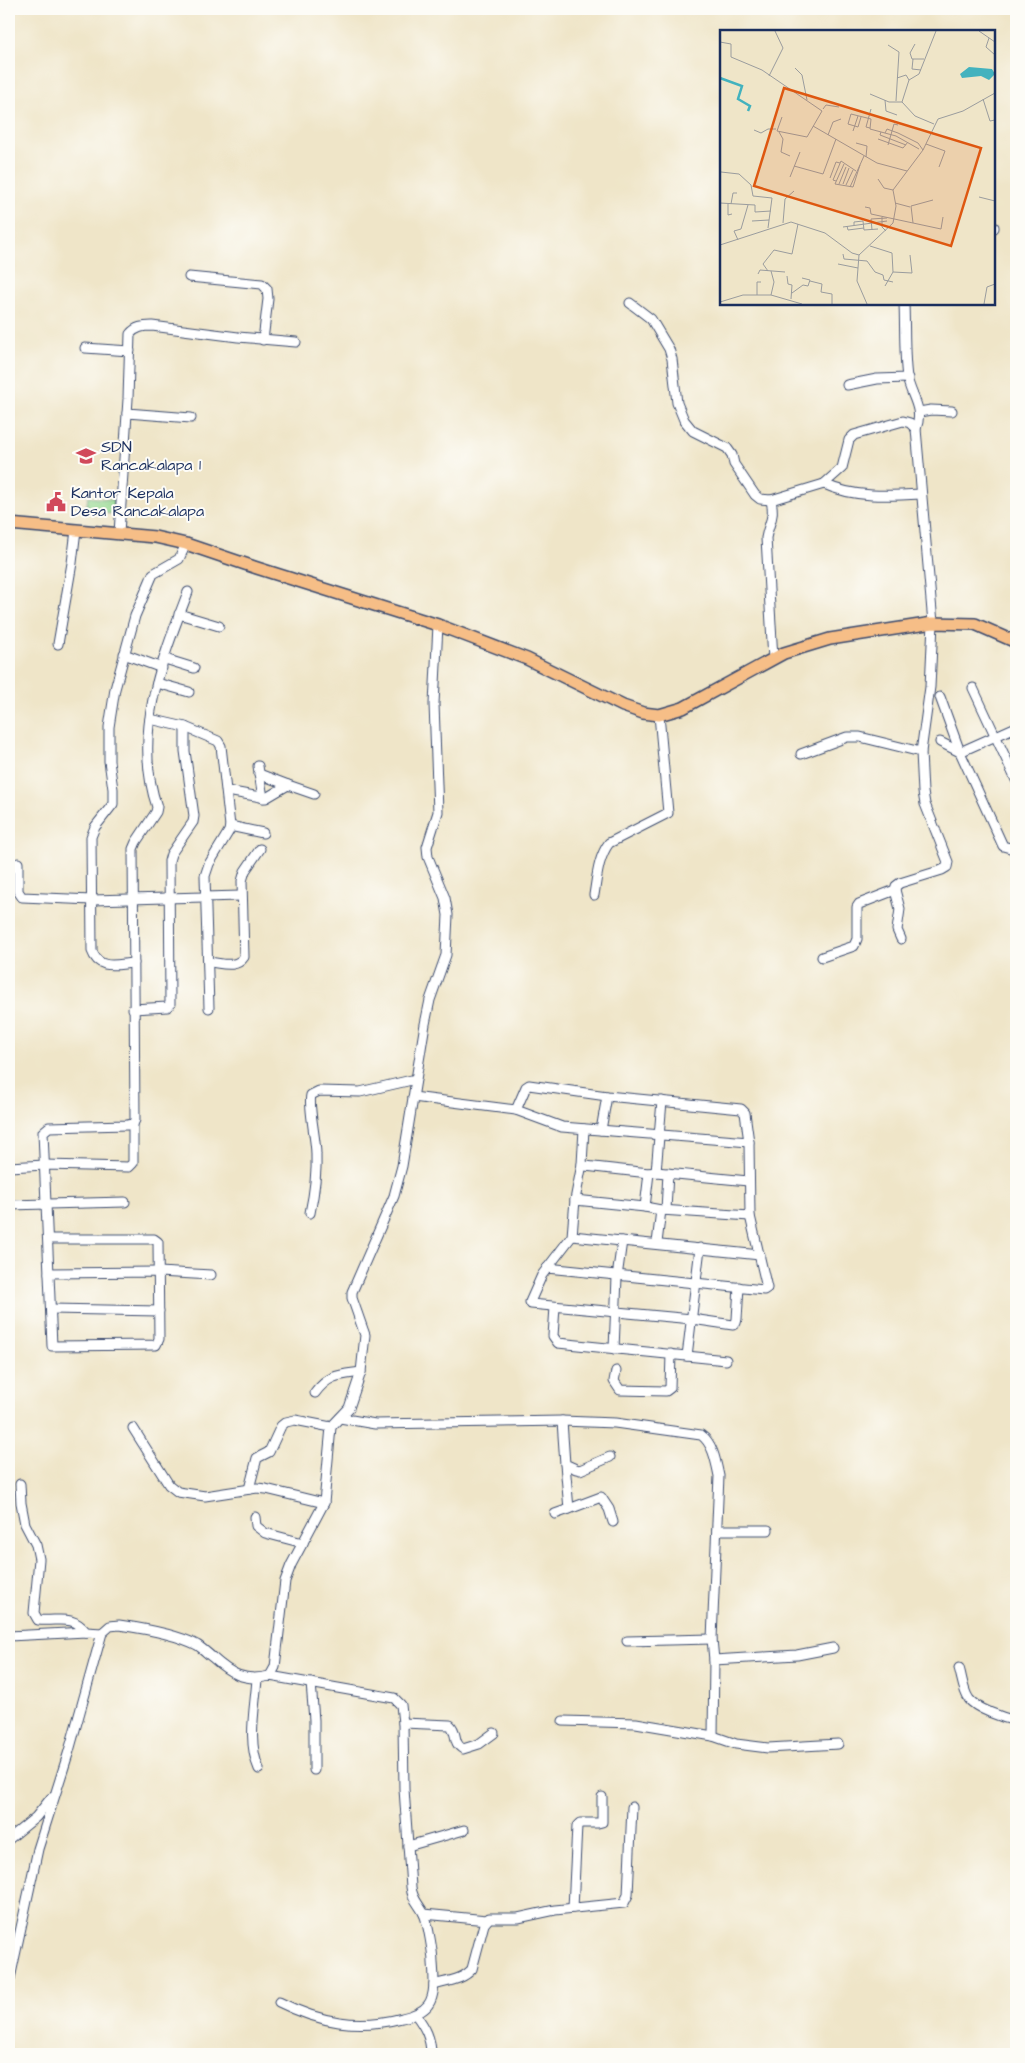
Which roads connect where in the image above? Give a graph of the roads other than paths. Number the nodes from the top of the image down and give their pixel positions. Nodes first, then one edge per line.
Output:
1 (189, 277) dead end
2 (630, 303) dead end
3 (904, 305) edge
4 (263, 340) junction
5 (296, 342) dead end
6 (85, 348) dead end
7 (130, 351) junction
8 (908, 378) junction
9 (847, 385) dead end
10 (952, 411) dead end
11 (919, 412) junction
12 (127, 413) junction
13 (191, 418) dead end
14 (916, 429) junction
15 (824, 484) junction
16 (921, 494) junction
17 (771, 500) junction
18 (9, 524) edge
19 (76, 530) junction
20 (119, 533) junction
21 (186, 544) junction
22 (188, 592) dead end
23 (179, 614) junction
24 (933, 623) junction
25 (438, 624) junction
26 (219, 626) dead end
27 (1016, 642) edge
28 (58, 644) dead end
29 (124, 654) junction
30 (772, 659) junction
31 (163, 664) junction
32 (194, 668) dead end
33 (156, 683) junction
34 (973, 688) dead end
35 (190, 692) dead end
36 (940, 697) dead end
37 (659, 715) junction
38 (150, 719) junction
39 (185, 727) junction
40 (1016, 727) edge
41 (996, 736) junction
42 (940, 742) dead end
43 (921, 752) junction
44 (960, 752) junction
45 (802, 754) dead end
46 (1016, 780) edge
47 (288, 785) junction
48 (226, 791) junction
49 (314, 794) dead end
50 (263, 798) junction
51 (230, 826) junction
52 (263, 833) dead end
53 (1016, 845) edge
54 (260, 849) dead end
55 (18, 864) dead end
56 (895, 890) junction
57 (594, 895) dead end
58 (241, 896) junction
59 (206, 898) junction
60 (170, 899) junction
61 (92, 900) junction
62 (133, 900) junction
63 (901, 939) dead end
64 (822, 957) dead end
65 (209, 962) junction
66 (134, 963) junction
67 (209, 1008) dead end
68 (133, 1009) junction
69 (416, 1079) junction
70 (607, 1096) junction
71 (413, 1097) junction
72 (662, 1101) junction
73 (514, 1110) junction
74 (132, 1124) junction
75 (584, 1129) junction
76 (602, 1130) junction
77 (659, 1135) junction
78 (749, 1142) junction
79 (582, 1164) junction
80 (46, 1165) junction
81 (9, 1167) edge
82 (652, 1172) junction
83 (668, 1173) junction
84 (748, 1181) junction
85 (575, 1200) junction
86 (126, 1202) dead end
87 (46, 1204) junction
88 (9, 1205) edge
89 (645, 1207) junction
90 (663, 1210) junction
91 (310, 1213) dead end
92 (750, 1216) junction
93 (572, 1236) junction
94 (48, 1238) junction
95 (622, 1242) junction
96 (658, 1244) junction
97 (700, 1248) junction
98 (760, 1255) junction
99 (547, 1268) junction
100 (159, 1272) junction
101 (49, 1273) junction
102 (211, 1274) dead end
103 (617, 1276) junction
104 (696, 1282) junction
105 (739, 1287) junction
106 (554, 1307) junction
107 (51, 1309) junction
108 (159, 1311) junction
109 (616, 1313) junction
110 (692, 1319) junction
111 (614, 1349) junction
112 (671, 1354) junction
113 (687, 1356) junction
114 (726, 1360) dead end
115 (616, 1371) dead end
116 (361, 1372) junction
117 (315, 1393) dead end
118 (340, 1418) junction
119 (562, 1421) junction
120 (331, 1427) junction
121 (133, 1428) dead end
122 (610, 1457) dead end
123 (566, 1464) junction
124 (20, 1484) dead end
125 (250, 1489) junction
126 (324, 1503) junction
127 (569, 1509) junction
128 (555, 1514) dead end
129 (255, 1517) dead end
130 (613, 1522) dead end
131 (717, 1530) junction
132 (768, 1530) dead end
133 (302, 1543) junction
134 (86, 1632) junction
135 (102, 1633) junction
136 (9, 1636) edge
137 (712, 1639) junction
138 (627, 1641) dead end
139 (833, 1648) dead end
140 (714, 1660) junction
141 (959, 1668) dead end
142 (270, 1676) junction
143 (257, 1679) junction
144 (311, 1683) junction
145 (564, 1720) dead end
146 (1016, 1721) edge
147 (403, 1723) junction
148 (494, 1733) dead end
149 (713, 1736) junction
150 (838, 1744) dead end
151 (259, 1769) dead end
152 (314, 1770) dead end
153 (55, 1793) junction
154 (602, 1797) dead end
155 (632, 1807) dead end
156 (464, 1830) dead end
157 (9, 1839) edge
158 (408, 1846) junction
159 (573, 1908) junction
160 (424, 1914) junction
161 (486, 1920) junction
162 (9, 1983) edge
163 (434, 1984) junction
164 (279, 2002) dead end
165 (416, 2015) junction
166 (431, 2054) edge

1 - 4 street
2 - 17 street
3 - 8 street
4 - 5 street
4 - 7 street
6 - 7 street
7 - 12 street
8 - 9 street
8 - 11 street
10 - 11 street
11 - 14 street
12 - 13 street
12 - 20 street
14 - 15 street
14 - 16 street
15 - 16 street
15 - 17 street
16 - 24 street
17 - 30 street
18 - 19 main road
19 - 20 main road
19 - 28 street
20 - 21 main road
21 - 25 main road
21 - 29 street
22 - 23 street
23 - 26 street
23 - 31 street
24 - 27 main road
24 - 30 main road
24 - 43 street
25 - 37 main road
25 - 69 street
29 - 31 street
29 - 61 street
30 - 37 main road
31 - 32 street
31 - 33 street
33 - 35 street
33 - 38 street
34 - 41 street
36 - 44 street
37 - 57 street
38 - 39 street
38 - 62 street
39 - 48 street
39 - 60 street
40 - 41 street
41 - 44 street
41 - 46 street
42 - 44 street
43 - 45 street
43 - 56 street
44 - 53 street
47 - 49 street
47 - 50 street
47 - 50 street
48 - 50 street
48 - 51 street
51 - 52 street
51 - 59 street
54 - 58 street
55 - 61 street
56 - 63 street
56 - 64 street
58 - 59 street
58 - 65 street
59 - 60 street
59 - 65 street
60 - 62 street
60 - 68 street
61 - 62 street
61 - 66 street
62 - 66 street
65 - 67 street
66 - 68 street
68 - 74 street
69 - 71 street
69 - 91 street
70 - 72 street
70 - 73 street
70 - 76 street
71 - 73 street
71 - 116 street
72 - 77 street
72 - 78 street
73 - 75 street
74 - 80 street
74 - 80 street
75 - 76 street
75 - 79 street
76 - 77 street
77 - 78 street
77 - 82 street
78 - 84 street
79 - 82 street
79 - 85 street
80 - 81 street
80 - 87 street
82 - 83 street
82 - 89 street
83 - 84 street
83 - 90 street
84 - 92 street
85 - 89 street
85 - 93 street
86 - 87 street
87 - 88 street
87 - 94 street
89 - 90 street
90 - 92 street
90 - 96 street
92 - 98 street
93 - 95 street
93 - 99 street
94 - 100 street
94 - 101 street
95 - 96 street
95 - 103 street
96 - 97 street
97 - 98 street
97 - 104 street
98 - 105 street
99 - 103 street
99 - 106 street
100 - 101 street
100 - 102 street
100 - 108 street
101 - 107 street
103 - 104 street
103 - 109 street
104 - 105 street
104 - 110 street
105 - 110 street
106 - 109 street
106 - 111 street
107 - 108 street
107 - 108 street
109 - 110 street
109 - 111 street
110 - 113 street
111 - 112 street
112 - 113 street
112 - 115 street
113 - 114 street
116 - 117 street
116 - 118 street
118 - 119 street
118 - 120 street
119 - 123 street
119 - 131 street
120 - 125 street
120 - 126 street
121 - 125 street
122 - 123 street
123 - 127 street
124 - 134 street
125 - 126 street
126 - 133 street
127 - 128 street
127 - 130 street
129 - 133 street
131 - 132 street
131 - 137 street
133 - 142 street
134 - 135 street
134 - 136 street
135 - 143 street
135 - 153 street
137 - 138 street
137 - 140 street
139 - 140 street
140 - 149 street
141 - 146 street
142 - 143 street
142 - 144 street
143 - 151 street
144 - 147 street
144 - 152 street
145 - 149 street
147 - 148 street
147 - 158 street
149 - 150 street
153 - 157 street
153 - 162 street
154 - 159 street
155 - 159 street
156 - 158 street
158 - 160 street
159 - 161 street
160 - 161 street
160 - 163 street
161 - 163 street
163 - 165 street
164 - 165 street
165 - 166 street

